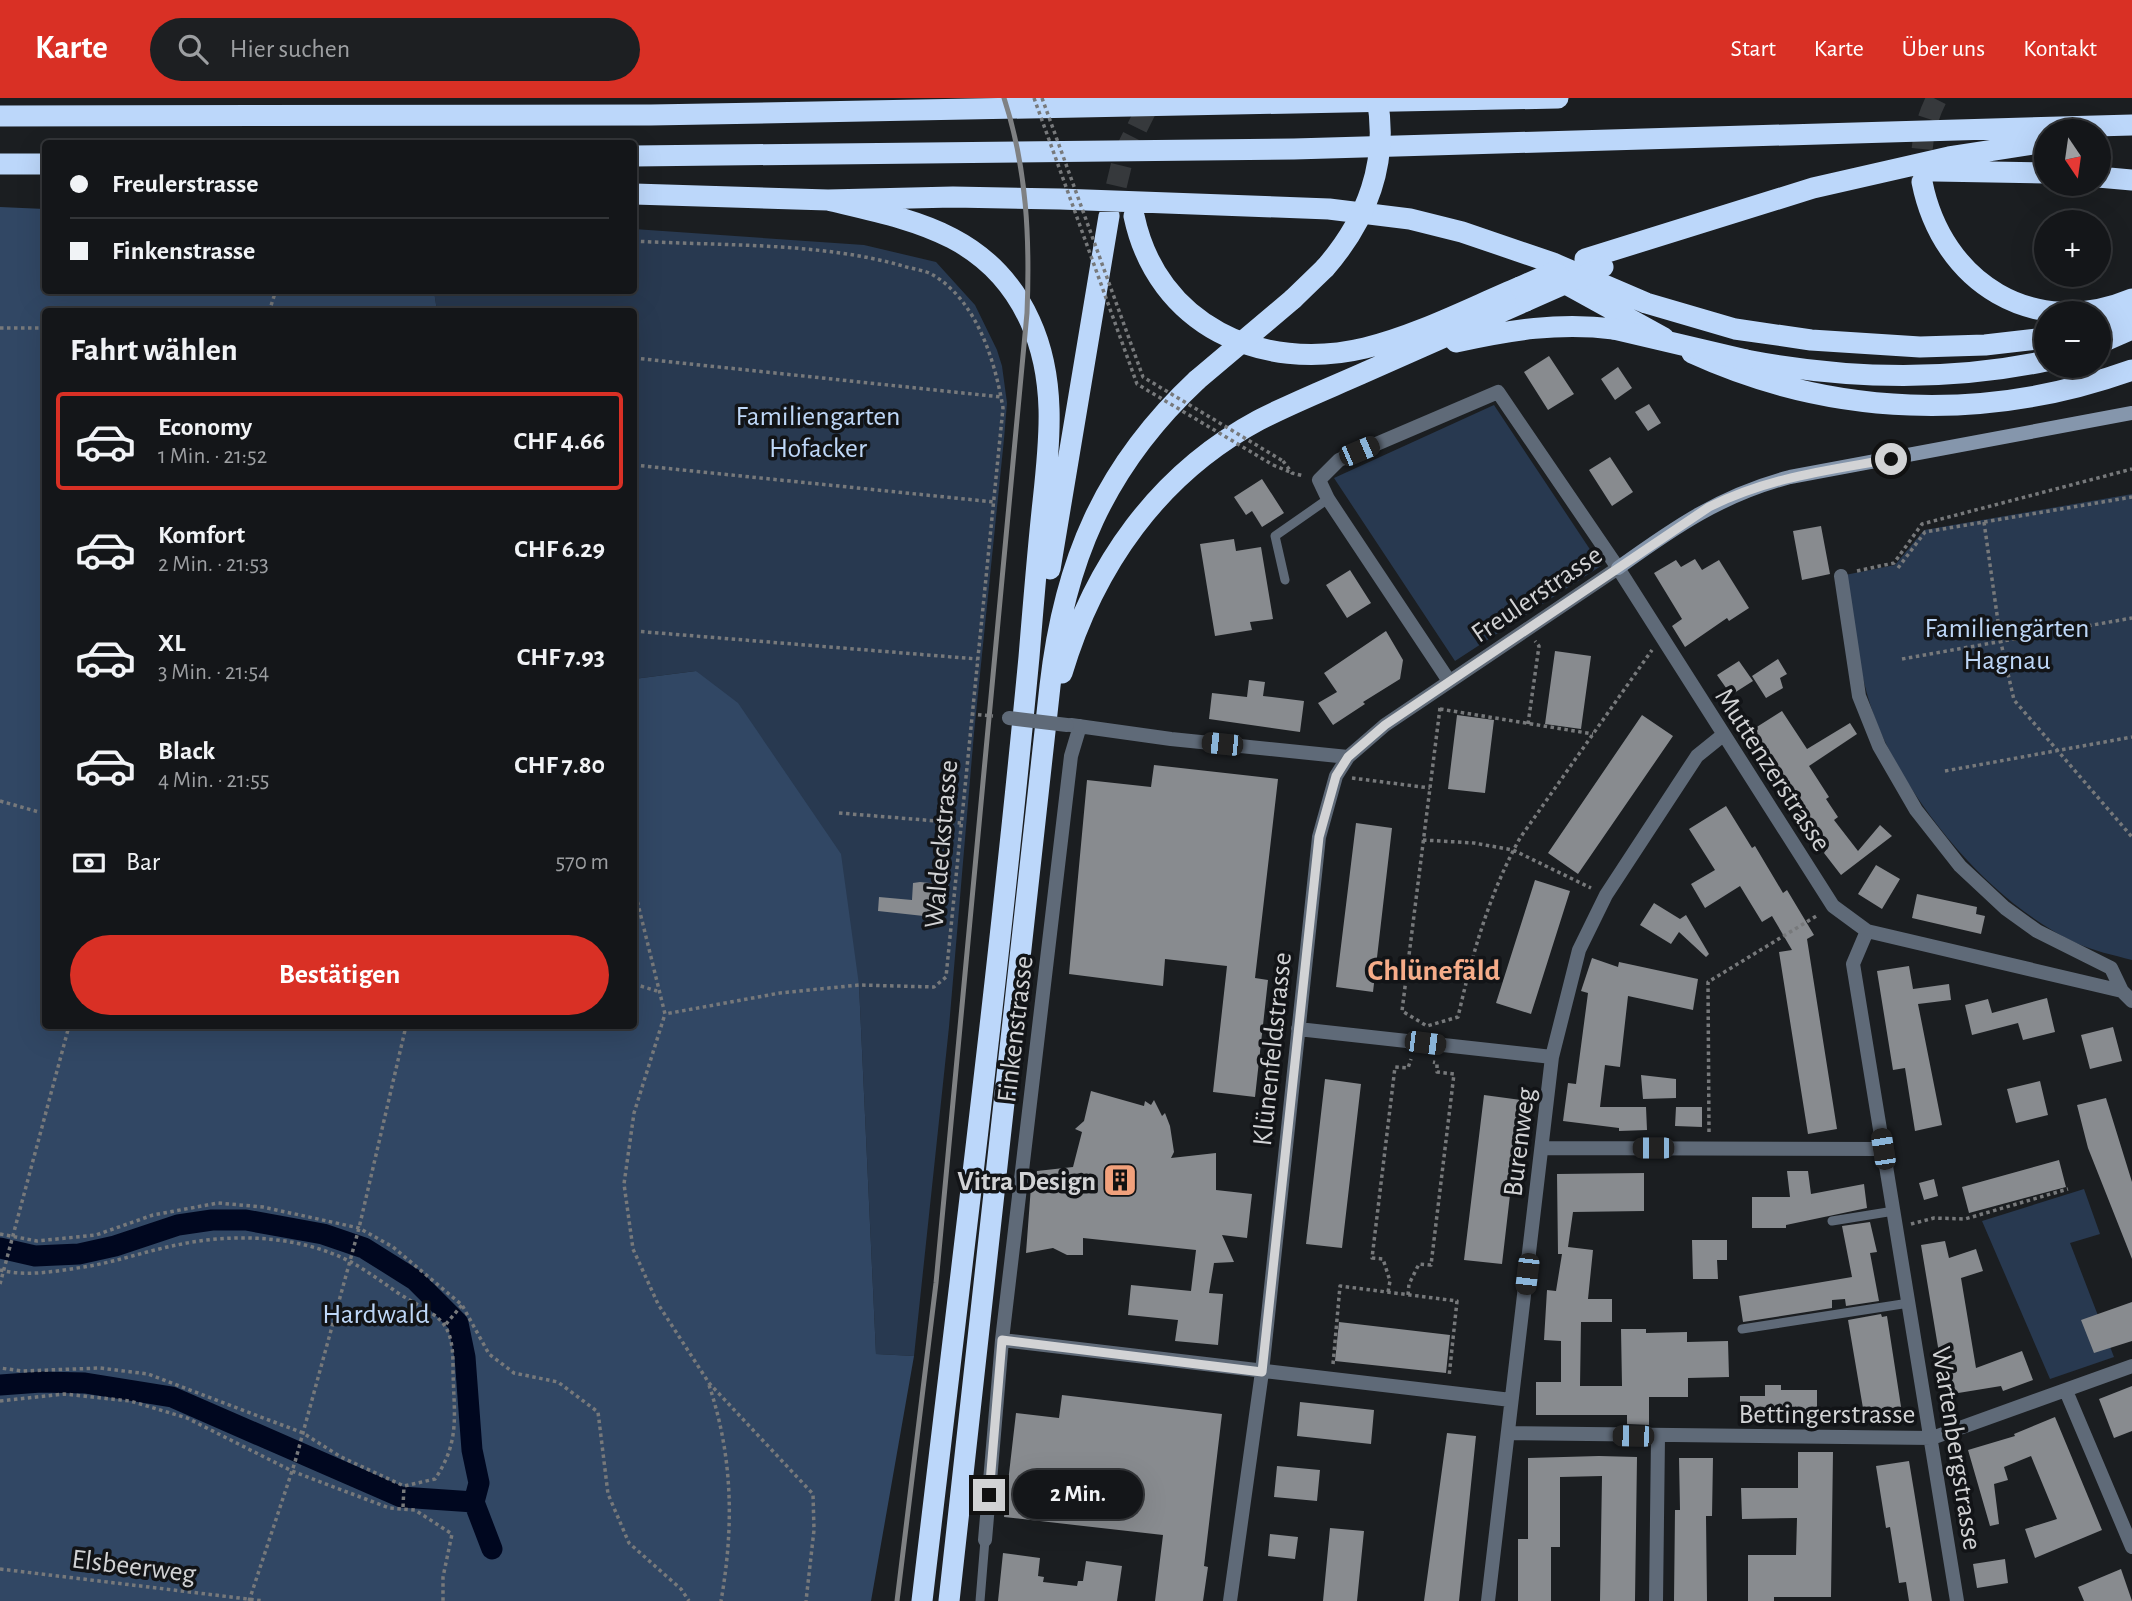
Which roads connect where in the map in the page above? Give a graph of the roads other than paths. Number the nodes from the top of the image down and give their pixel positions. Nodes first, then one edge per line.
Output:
1 (1377, 98) edge
2 (1558, 98) edge
3 (1476, 99) edge
4 (0, 116) edge
5 (2132, 125) edge
6 (2132, 130) edge
7 (2111, 133) edge
8 (2034, 144) edge
9 (637, 156) edge
10 (0, 164) edge
11 (42, 164) edge
12 (2034, 172) edge
13 (1880, 173) junction
14 (2111, 178) edge
15 (2132, 180) edge
16 (1922, 182) tunnel mouth
17 (637, 194) edge
18 (828, 200) junction
19 (1109, 216) tunnel mouth
20 (1134, 216) tunnel mouth
21 (1491, 242) junction
22 (1523, 294) junction
23 (2132, 299) edge
24 (2132, 312) edge
25 (2111, 320) edge
26 (2132, 329) edge
27 (2111, 338) edge
28 (2034, 339) edge
29 (1416, 350) junction
30 (2034, 363) edge
31 (2132, 370) edge
32 (2132, 413) edge
33 (1328, 499) junction
34 (1618, 568) junction
35 (1841, 576) dead end
36 (1285, 580) dead end
37 (1443, 685) junction
38 (1009, 718) road end
39 (1073, 725) junction
40 (1723, 735) junction
41 (1021, 736) junction
42 (1046, 740) junction
43 (1348, 757) junction
44 (1867, 931) junction
45 (2127, 996) edge
46 (1298, 1029) junction
47 (1552, 1057) junction
48 (1542, 1148) junction
49 (1883, 1149) junction
50 (1894, 1211) junction
51 (1832, 1221) dead end
52 (1909, 1303) junction
53 (1742, 1329) dead end
54 (1002, 1340) junction
55 (2132, 1366) edge
56 (1262, 1372) junction
57 (2066, 1391) junction
58 (1511, 1400) junction
59 (1508, 1433) junction
60 (1658, 1437) junction
61 (1932, 1438) junction
62 (985, 1541) joint
63 (2132, 1546) edge
64 (922, 1601) edge
65 (949, 1601) edge
66 (980, 1601) edge
67 (1230, 1601) edge
68 (1488, 1601) edge
69 (1656, 1601) edge
70 (1957, 1601) edge

1 - 42 highway, bridge
2 - 3 highway
3 - 4 highway
5 - 9 highway
6 - 7 highway
8 - 13 highway
10 - 11 highway
12 - 13 highway
13 - 22 highway, bridge
14 - 15 highway
16 - 23 highway
17 - 18 highway
18 - 21 highway
18 - 41 highway
19 - 41 highway
20 - 22 highway
21 - 28 highway
21 - 31 highway
22 - 29 highway
24 - 25 highway
26 - 27 highway
29 - 30 highway, bridge
29 - 42 highway
32 - 34 street, Freulerstrasse
33 - 34 street, Muttenzerstrasse
33 - 36 lane
33 - 37 street
34 - 37 street, Freulerstrasse
34 - 40 street, Muttenzerstrasse
35 - 45 street
37 - 43 street, Freulerstrasse
38 - 39 street, bridge
39 - 43 street
39 - 54 street, Finkenstrasse
40 - 44 street, Muttenzerstrasse
40 - 47 street, Burenweg
41 - 64 highway
42 - 65 highway
43 - 46 street, Klünenfeldstrasse
44 - 45 street, Muttenzerstrasse
44 - 49 street, Wartenbergstrasse
46 - 47 street
46 - 56 street, Klünenfeldstrasse
47 - 48 street, Burenweg
48 - 49 street
48 - 58 street, Burenweg
49 - 50 street, Wartenbergstrasse
50 - 51 lane
50 - 52 street, Wartenbergstrasse
52 - 53 lane
52 - 61 street, Wartenbergstrasse
54 - 56 street
54 - 62 street, Finkenstrasse
55 - 57 street, Bettingerstrasse
56 - 58 street
56 - 67 street, Klünenfeldstrasse
57 - 61 street, Bettingerstrasse
57 - 63 street
58 - 59 street, Burenweg
59 - 60 street, Bettingerstrasse
59 - 68 street, Burenweg
60 - 61 street, Bettingerstrasse
60 - 69 street
61 - 70 street, Wartenbergstrasse
62 - 66 lane

